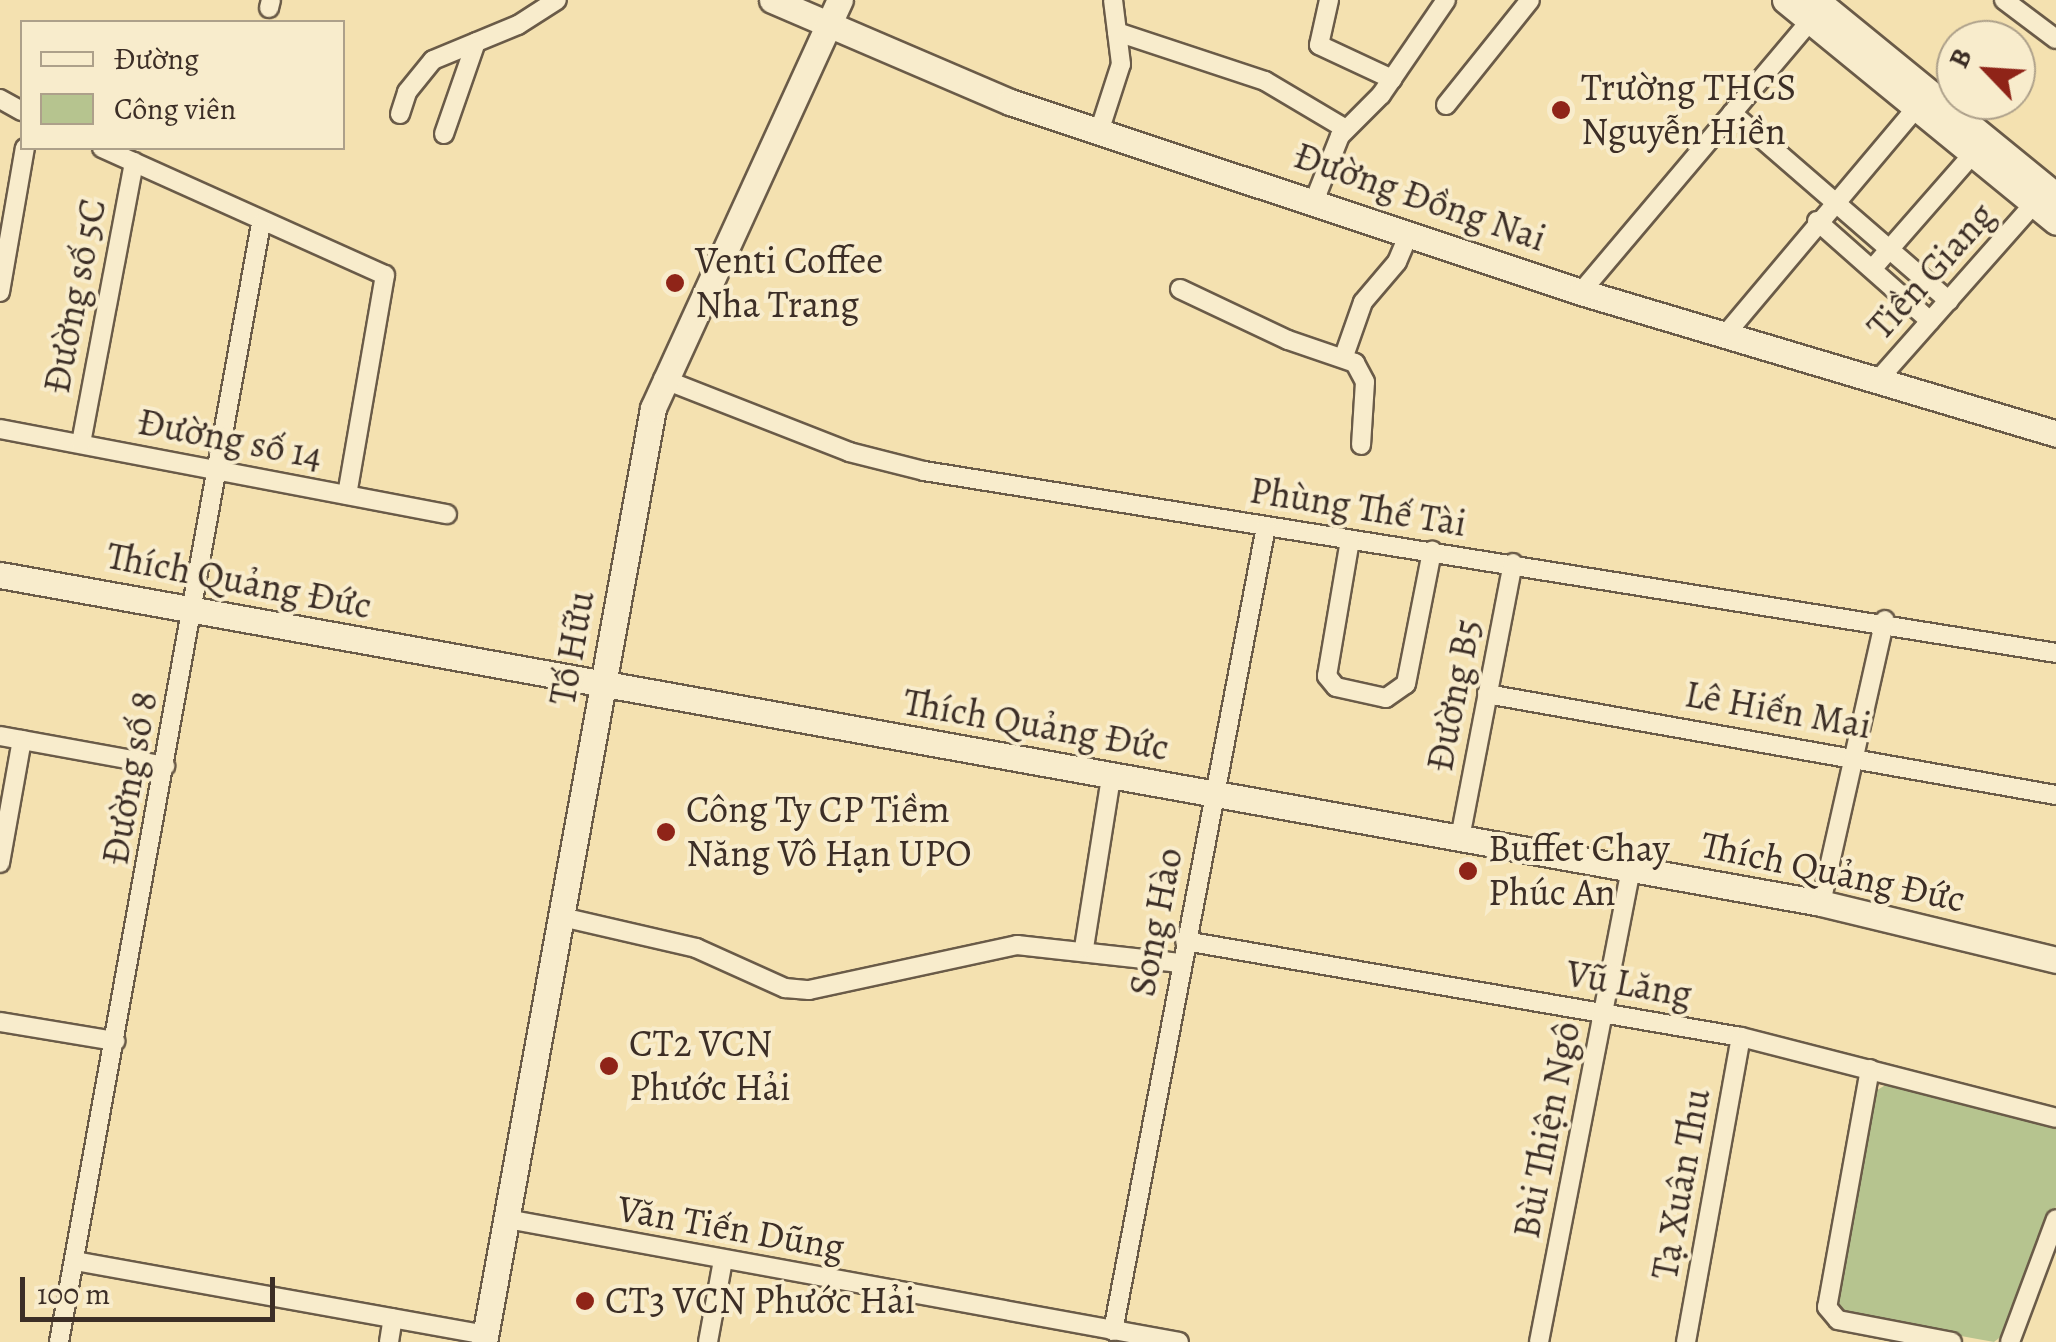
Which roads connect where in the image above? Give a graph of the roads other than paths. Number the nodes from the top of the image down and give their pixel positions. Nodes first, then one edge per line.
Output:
1 (557, 0) edge
2 (772, 0) edge
3 (840, 0) edge
4 (1112, 0) edge
5 (1329, 0) edge
6 (1446, 0) edge
7 (1530, 0) edge
8 (2004, 0) edge
9 (1805, 7) edge
10 (830, 30) junction
11 (1117, 32) junction
12 (2056, 40) edge
13 (476, 42) junction
14 (1392, 78) junction
15 (1446, 105) dead end
16 (1916, 108) junction
17 (1732, 113) junction
18 (400, 114) dead end
19 (1346, 129) junction
20 (1099, 132) junction
21 (444, 134) dead end
22 (25, 150) edge
23 (107, 150) edge
24 (1972, 155) junction
25 (134, 162) junction
26 (1314, 200) junction
27 (1834, 200) junction
28 (2045, 201) edge
29 (1817, 221) junction
30 (2056, 222) edge
31 (261, 224) junction
32 (1408, 234) junction
33 (1891, 247) junction
34 (1873, 268) junction
35 (1180, 289) dead end
36 (0, 292) edge
37 (1581, 292) junction
38 (1949, 300) junction
39 (1930, 322) junction
40 (1725, 335) junction
41 (1344, 356) junction
42 (663, 379) junction
43 (1878, 380) junction
44 (0, 429) edge
45 (2056, 434) edge
46 (81, 443) junction
47 (1362, 445) dead end
48 (220, 470) junction
49 (347, 495) junction
50 (447, 514) dead end
51 (1266, 528) junction
52 (1350, 540) junction
53 (1432, 551) junction
54 (1513, 564) junction
55 (0, 575) edge
56 (194, 610) junction
57 (1885, 620) junction
58 (2056, 652) edge
59 (603, 686) junction
60 (1488, 694) junction
61 (0, 736) edge
62 (22, 740) junction
63 (1855, 755) junction
64 (165, 766) junction
65 (1111, 778) junction
66 (1215, 794) junction
67 (2056, 795) edge
68 (1460, 838) junction
69 (0, 863) edge
70 (1630, 870) junction
71 (1821, 903) junction
72 (562, 918) junction
73 (1185, 941) junction
74 (1084, 948) junction
75 (2056, 960) edge
76 (1180, 963) junction
77 (1604, 1012) junction
78 (0, 1022) edge
79 (1741, 1037) junction
80 (115, 1042) junction
81 (1870, 1069) junction
82 (2056, 1118) edge
83 (2056, 1218) edge
84 (507, 1219) junction
85 (723, 1260) junction
86 (75, 1261) junction
87 (393, 1318) junction
88 (1113, 1331) junction
89 (484, 1338) edge
90 (59, 1342) edge
91 (389, 1342) edge
92 (708, 1342) edge
93 (1180, 1342) edge
94 (1539, 1342) edge
95 (1686, 1342) edge
96 (1952, 1342) edge
97 (2010, 1342) edge

1 - 13 street
2 - 10 street, Đường Đồng Nai
3 - 10 street, Tố Hữu
4 - 11 street
5 - 14 street
6 - 14 street
7 - 15 street
8 - 12 street
9 - 16 street
9 - 17 street
9 - 28 street
10 - 20 street, Đường Đồng Nai
10 - 42 street, Tố Hữu
11 - 19 street
11 - 20 street
13 - 18 street
13 - 21 street
14 - 19 street
16 - 24 street
16 - 27 street
17 - 27 street
17 - 37 street
19 - 26 street
20 - 26 street, Đường Đồng Nai
22 - 36 street
23 - 25 street
24 - 28 street
24 - 33 street
25 - 31 street
25 - 46 street, Đường số 5C
26 - 32 street, Đường Đồng Nai
27 - 29 street
27 - 33 street
28 - 30 street
28 - 38 street, Tiền Giang
29 - 34 street
29 - 40 street
31 - 48 street, Đường số 8
31 - 49 street
32 - 37 street, Đường Đồng Nai
32 - 41 street
33 - 34 street
33 - 38 street
34 - 39 street
35 - 41 street
37 - 40 street, Đường Đồng Nai
38 - 39 street, Tiền Giang
39 - 43 street, Tiền Giang
40 - 43 street, Đường Đồng Nai
41 - 47 street
42 - 51 street, Phùng Thế Tài
42 - 59 street, Tố Hữu
43 - 45 street, Đường Đồng Nai
44 - 46 street, Đường số 14
46 - 48 street, Đường số 14
48 - 49 street, Đường số 14
48 - 56 street, Đường số 8
49 - 50 street, Đường số 14
51 - 52 street, Phùng Thế Tài
51 - 66 street, Song Hào
52 - 53 street, Phùng Thế Tài
52 - 53 street
53 - 54 street, Phùng Thế Tài
54 - 57 street, Phùng Thế Tài
54 - 60 street, Đường B5
55 - 56 street, Thích Quảng Đức
56 - 59 street, Thích Quảng Đức
56 - 64 street, Đường số 8
57 - 58 street, Phùng Thế Tài
57 - 63 street
59 - 65 street, Thích Quảng Đức
59 - 72 street, Tố Hữu
60 - 63 street, Lê Hiến Mai
60 - 68 street, Đường B5
61 - 62 street
62 - 64 street
62 - 69 street
63 - 67 street, Lê Hiến Mai
63 - 71 street
64 - 80 street, Đường số 8
65 - 66 street, Thích Quảng Đức
65 - 74 street
66 - 68 street, Thích Quảng Đức
66 - 73 street, Song Hào
68 - 70 street, Thích Quảng Đức
70 - 71 street, Thích Quảng Đức
70 - 77 street, Bùi Thiện Ngô
71 - 75 street, Thích Quảng Đức
72 - 74 street
72 - 84 street, Tố Hữu
73 - 76 street, Song Hào
73 - 77 street, Vũ Lăng
74 - 76 street
76 - 88 street, Song Hào
77 - 79 street, Vũ Lăng
77 - 94 street, Bùi Thiện Ngô
78 - 80 street
79 - 81 street, Vũ Lăng
79 - 95 street, Tạ Xuân Thu
80 - 86 street, Đường số 8
81 - 82 street, Vũ Lăng
81 - 96 street
83 - 97 street
84 - 85 street, Văn Tiến Dũng
84 - 89 street, Tố Hữu
85 - 88 street, Văn Tiến Dũng
85 - 92 street
86 - 87 street
86 - 90 street, Đường số 8
87 - 89 street
87 - 91 street
88 - 93 street, Văn Tiến Dũng

